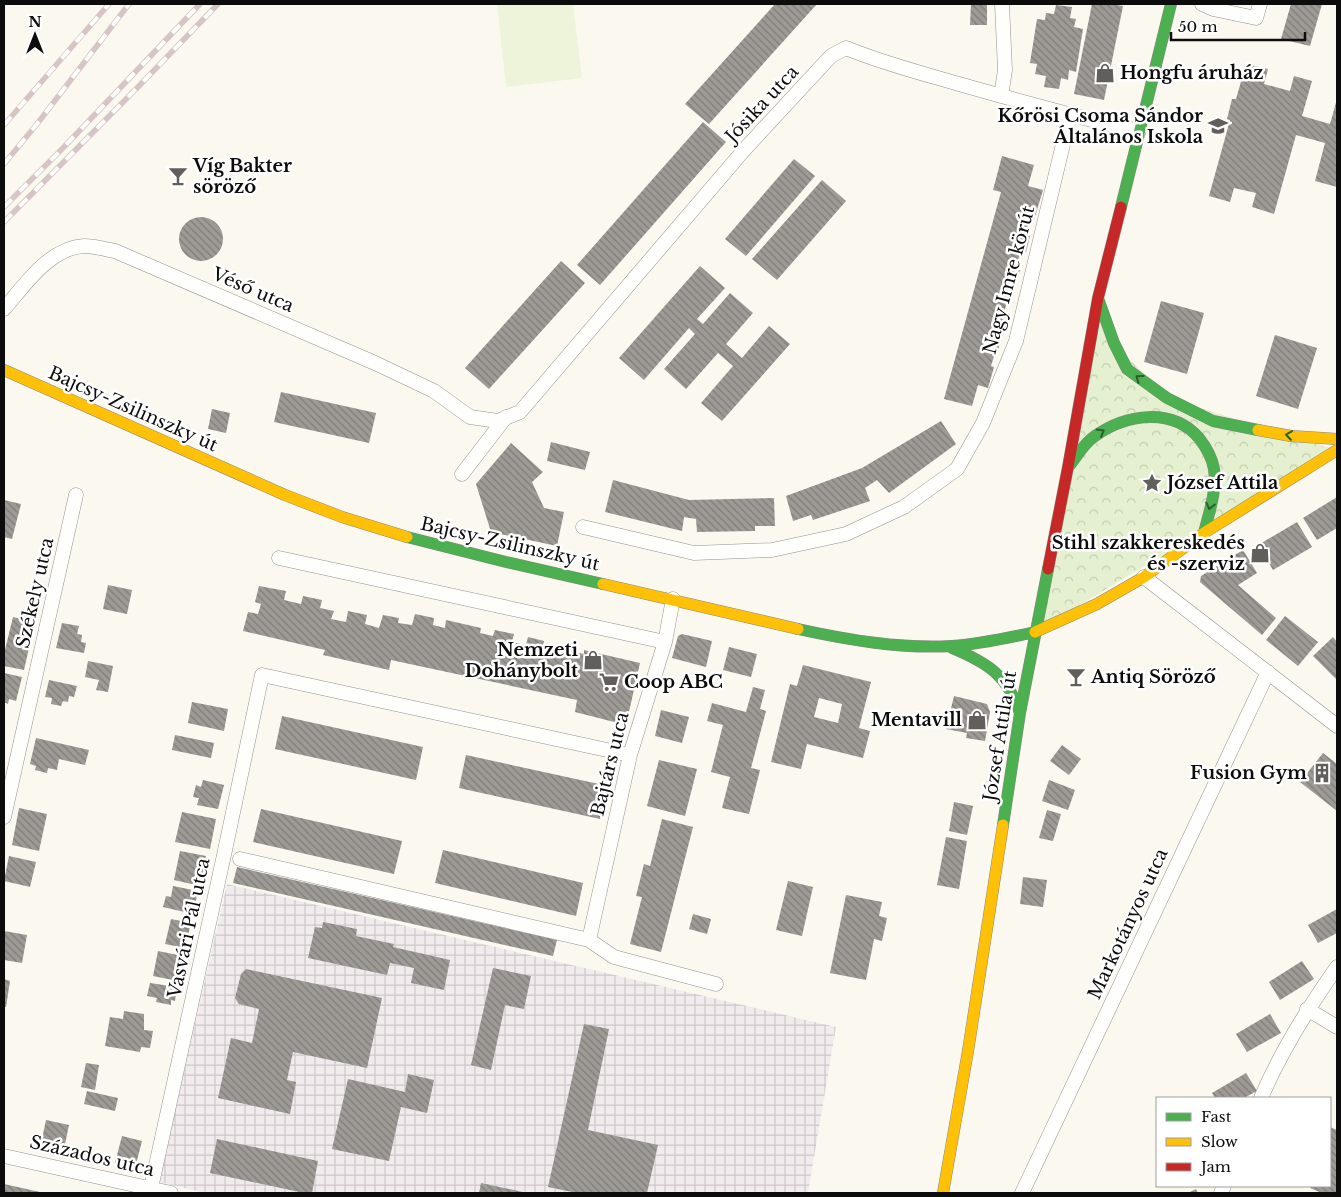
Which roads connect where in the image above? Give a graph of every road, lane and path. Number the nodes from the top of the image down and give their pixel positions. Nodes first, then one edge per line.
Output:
1 (1002, 4) edge
2 (1171, 4) edge
3 (1202, 4) edge
4 (1260, 4) edge
5 (1001, 96) junction
6 (1070, 115) junction
7 (1139, 131) junction
8 (1098, 298) junction
9 (4, 309) edge
10 (4, 370) edge
11 (502, 419) junction
12 (1337, 440) edge
13 (1337, 450) edge
14 (1068, 467) junction
15 (462, 474) dead end
16 (76, 495) dead end
17 (583, 527) dead end
18 (1204, 533) junction
19 (279, 558) dead end
20 (1144, 577) junction
21 (673, 599) junction
22 (1035, 632) junction
23 (665, 642) junction
24 (949, 646) junction
25 (1268, 672) junction
26 (1020, 713) junction
27 (1335, 721) edge
28 (630, 754) junction
29 (4, 817) edge
30 (240, 859) dead end
31 (589, 940) junction
32 (1337, 967) edge
33 (716, 984) dead end
34 (1307, 1009) junction
35 (1337, 1027) edge
36 (1261, 1097) edge
37 (4, 1156) edge
38 (150, 1188) junction
39 (172, 1193) edge
40 (943, 1193) edge
41 (1022, 1193) edge

1 - 5 street
2 - 7 main road
3 - 4 street
5 - 6 street, Jósika utca
5 - 11 street, Jósika utca
6 - 7 street, Jósika utca
6 - 17 street, Nagy Imre körút
7 - 8 main road
12 -> 8 main road
8 - 14 main road
9 - 11 street, Véső utca
10 - 21 main road, Bajcsy-Zsilinszky út
11 - 15 street, Jósika utca
13 - 18 main road
14 -> 18 main road
14 - 22 main road
16 - 29 street, Székely utca
18 - 20 main road
19 - 23 street
20 - 22 main road
20 - 25 street
21 - 23 street, Bajtárs utca
21 - 24 main road, Bajcsy-Zsilinszky út
22 - 24 main road, Bajcsy-Zsilinszky út
22 - 26 main road, József Attila út
23 - 28 street, Bajtárs utca
24 - 26 main road
25 - 27 street
25 - 41 street, Markotányos utca
26 - 40 main road, József Attila út
28 - 31 street, Bajtárs utca
28 - 38 street, Vasvári Pál utca
30 - 31 street
31 - 33 street
32 - 34 street
34 - 35 street
34 - 36 street
37 - 38 street, Százados utca
38 - 39 street, Százados utca

